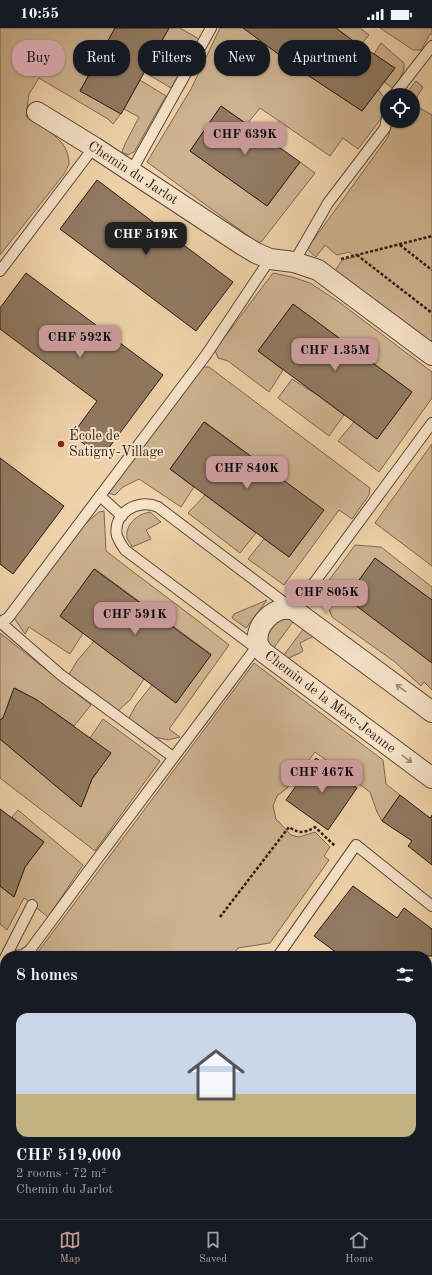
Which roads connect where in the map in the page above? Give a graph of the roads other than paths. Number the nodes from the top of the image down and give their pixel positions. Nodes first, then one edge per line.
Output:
1 (211, 28) edge
2 (432, 46) edge
3 (399, 88) edge
4 (37, 112) dead end
5 (385, 128) edge
6 (94, 147) junction
7 (131, 172) junction
8 (270, 259) junction
9 (294, 262) junction
10 (0, 271) edge
11 (432, 355) edge
12 (432, 423) edge
13 (100, 496) junction
14 (122, 516) junction
15 (294, 610) junction
16 (0, 622) edge
17 (257, 647) junction
18 (432, 712) edge
19 (173, 757) junction
20 (432, 778) edge
21 (32, 905) dead end
22 (432, 906) edge
23 (8, 951) edge
24 (29, 951) edge
25 (282, 951) edge

1 - 7 lane
2 - 3 lane
4 - 6 street, Chemin du Jarlot
5 - 9 lane
6 - 7 street, Chemin du Jarlot
6 - 10 lane
7 - 8 street, Chemin du Jarlot
8 - 9 street, Chemin du Jarlot
8 - 13 lane
9 - 11 street, Chemin du Jarlot
12 - 15 lane
13 - 14 lane
13 - 16 lane
14 - 15 lane
14 - 17 lane, Chemin de la Mère-Jeanne
15 - 17 street, Chemin de la Mère-Jeanne
18 -> 15 street
16 - 19 lane
17 - 19 lane
17 -> 20 street, Chemin de la Mère-Jeanne
19 - 24 lane
21 - 23 lane
22 - 25 lane

